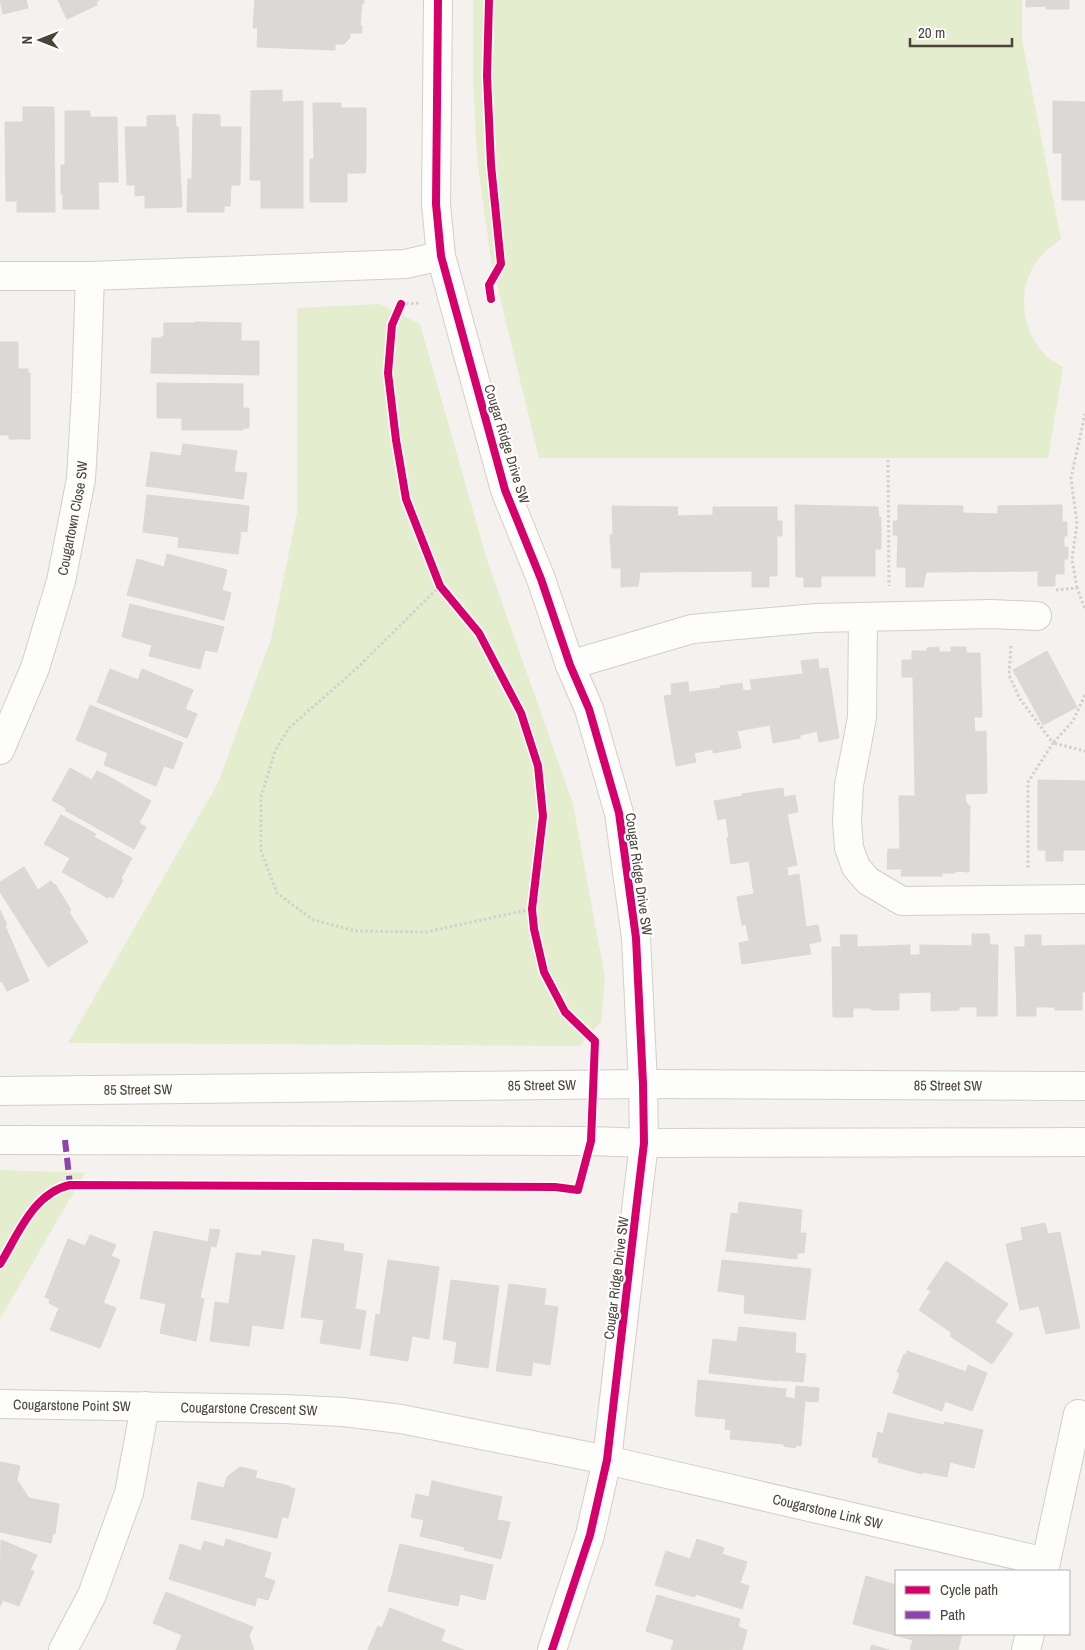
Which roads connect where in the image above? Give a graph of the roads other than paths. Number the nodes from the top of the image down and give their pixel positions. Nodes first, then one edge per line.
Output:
1 (438, 0) edge
2 (441, 256) junction
3 (0, 276) edge
4 (90, 276) junction
5 (1025, 616) road end
6 (876, 617) junction
7 (570, 665) junction
8 (0, 750) edge
9 (1085, 899) edge
10 (643, 1084) junction
11 (1085, 1086) edge
12 (0, 1092) edge
13 (0, 1140) edge
14 (1085, 1142) edge
15 (644, 1143) junction
16 (0, 1404) edge
17 (145, 1406) junction
18 (1078, 1414) dead end
19 (607, 1460) junction
20 (1045, 1566) edge
21 (1030, 1635) edge
22 (63, 1650) edge
23 (552, 1650) edge
24 (1026, 1650) edge

1 - 2 street, Cougar Ridge Drive SW
2 - 4 street
2 - 7 street, Cougar Ridge Drive SW
3 - 4 street
4 - 8 street, Cougartown Close SW
5 - 6 street
6 - 7 street
6 - 9 street
7 - 10 street, Cougar Ridge Drive SW
10 - 11 street, 85 Street SW
10 - 12 street, 85 Street SW
10 - 15 street, Cougar Ridge Drive SW
13 - 15 street
14 - 15 street
15 - 19 street, Cougar Ridge Drive SW
16 - 17 street, Cougarstone Point SW
17 - 19 street, Cougarstone Crescent SW
17 - 22 street
18 - 20 street
19 - 20 street, Cougarstone Link SW
19 - 23 street, Cougar Ridge Drive SW
21 - 24 street

